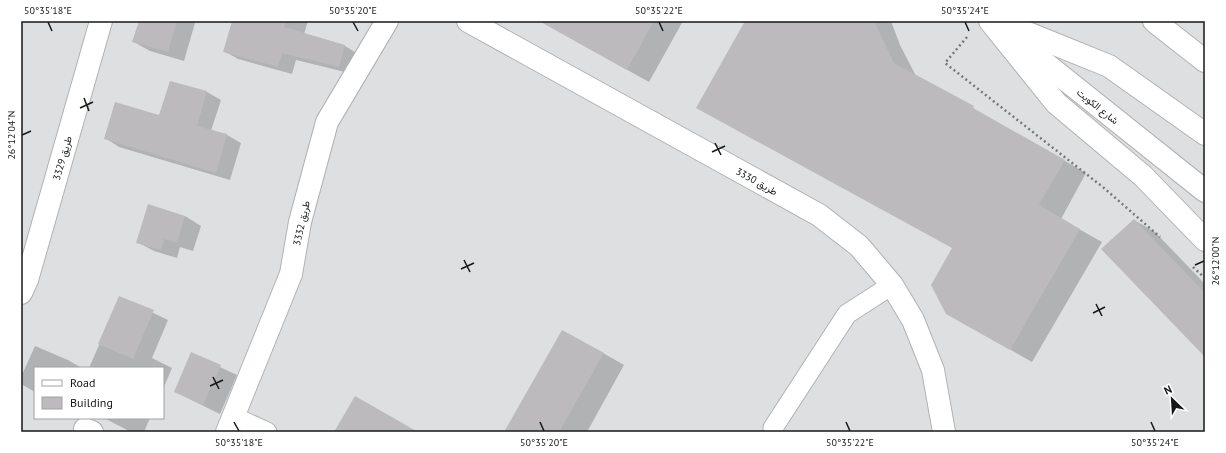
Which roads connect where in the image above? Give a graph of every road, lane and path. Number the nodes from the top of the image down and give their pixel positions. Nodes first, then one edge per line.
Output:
1 (101, 21) edge
2 (387, 21) edge
3 (991, 21) edge
4 (998, 21) edge
5 (1154, 21) edge
6 (472, 22) edge
7 (971, 33) dead end
8 (1205, 61) edge
9 (1205, 134) edge
10 (1205, 191) edge
11 (1205, 240) edge
12 (1164, 241) dead end
13 (1187, 262) dead end
14 (1205, 278) edge
15 (23, 284) edge
16 (892, 285) junction
17 (231, 424) edge
18 (773, 428) dead end
19 (267, 432) edge
20 (944, 432) edge

1 - 15 main road, طريق 3329
2 - 17 main road, طريق 3332
3 - 10 main road, شارع الكويت
3 - 11 main road
4 - 9 main road
5 - 8 main road
6 - 16 main road, طريق 3330
7 - 12 path
13 - 14 path
16 - 18 lane
16 - 20 main road, طريق 3330
17 - 19 lane

